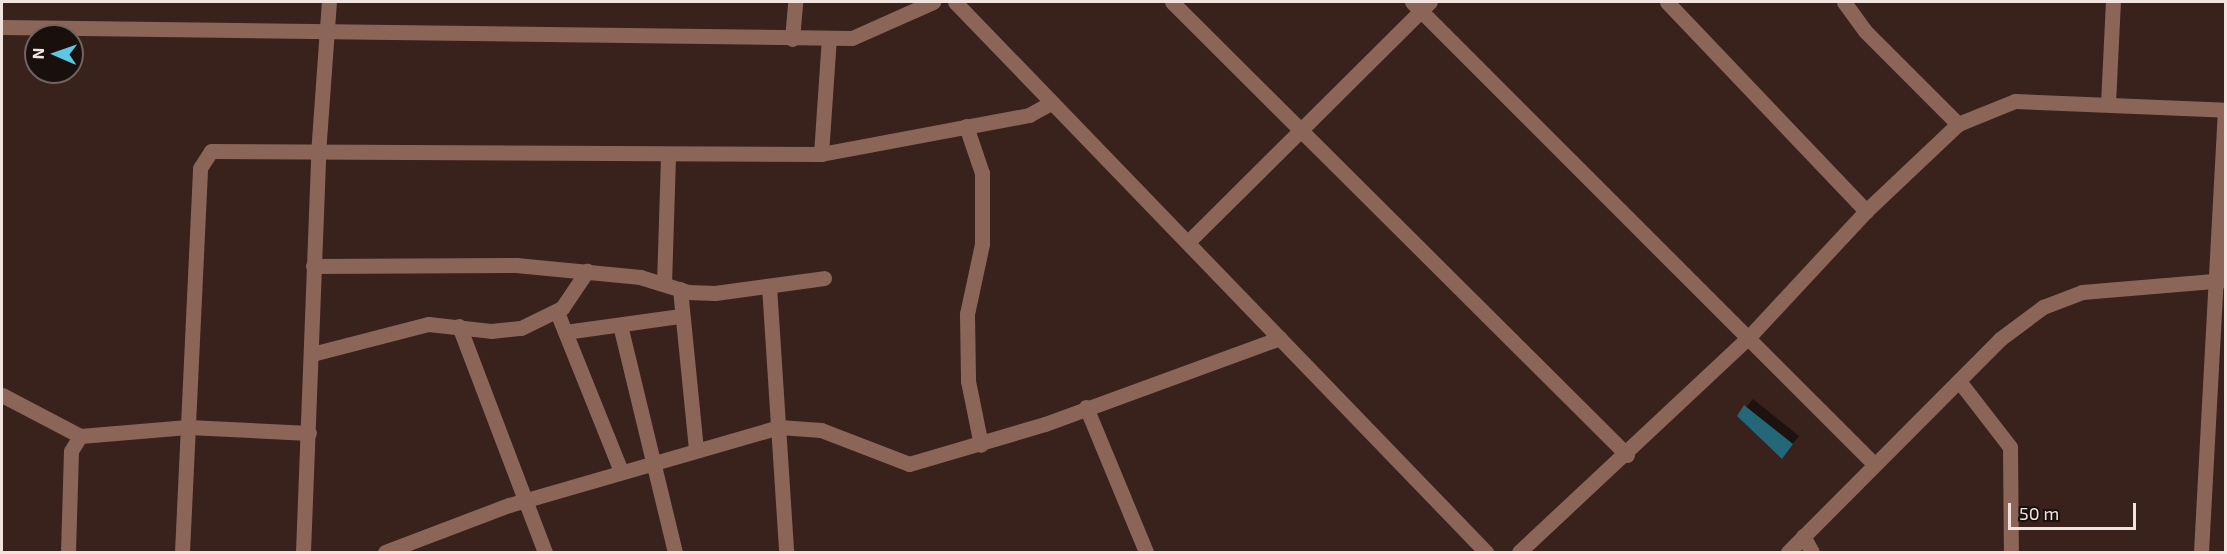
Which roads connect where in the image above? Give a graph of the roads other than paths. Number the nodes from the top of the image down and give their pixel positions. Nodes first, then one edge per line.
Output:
1 (329, 2) edge
2 (795, 2) edge
3 (933, 2) edge
4 (955, 2) edge
5 (1172, 2) edge
6 (1666, 2) edge
7 (1844, 2) edge
8 (2113, 2) edge
9 (1421, 5) edge
10 (2, 27) edge
11 (328, 36) junction
12 (829, 38) junction
13 (792, 39) junction
14 (1052, 102) junction
15 (2108, 103) junction
16 (2225, 110) edge
17 (1958, 124) junction
18 (966, 126) junction
19 (1301, 130) junction
20 (318, 154) junction
21 (668, 154) junction
22 (821, 154) junction
23 (1866, 211) junction
24 (1188, 242) junction
25 (313, 266) junction
26 (587, 271) junction
27 (824, 278) dead end
28 (2220, 280) edge
29 (664, 284) junction
30 (769, 286) junction
31 (680, 289) junction
32 (557, 312) junction
33 (681, 316) junction
34 (620, 325) junction
35 (459, 326) junction
36 (565, 332) junction
37 (1280, 338) junction
38 (1748, 338) junction
39 (312, 354) junction
40 (1959, 381) junction
41 (2, 395) edge
42 (1086, 406) junction
43 (188, 427) junction
44 (779, 427) junction
45 (309, 433) junction
46 (80, 436) junction
47 (981, 445) junction
48 (696, 450) junction
49 (1627, 455) junction
50 (654, 461) junction
51 (1873, 464) junction
52 (621, 471) junction
53 (525, 501) junction
54 (1803, 536) junction
55 (68, 552) edge
56 (182, 552) edge
57 (303, 552) edge
58 (385, 552) edge
59 (545, 552) edge
60 (675, 552) edge
61 (786, 552) edge
62 (1146, 552) edge
63 (1486, 552) edge
64 (1519, 552) edge
65 (1788, 552) edge
66 (1812, 552) edge
67 (2011, 552) edge
68 (2201, 552) edge

1 - 11 street
2 - 13 street
3 - 12 street
4 - 14 street
5 - 19 street
6 - 23 street
7 - 17 street
8 - 15 street
9 - 19 street
9 - 38 street
10 - 11 street
11 - 13 street
11 - 20 street
12 - 13 street
12 - 22 street
14 - 18 street
14 - 24 street
15 - 16 street
15 - 17 street
16 - 28 street
17 - 23 street
18 - 22 street
18 - 47 street
19 - 24 street
19 - 49 street
20 - 21 street
20 - 25 street
20 - 43 street
21 - 22 street
21 - 29 street
23 - 38 street
24 - 37 street
25 - 26 street
25 - 39 street
26 - 29 street
26 - 32 street
27 - 30 street
28 - 40 street
28 - 68 street
29 - 31 street
30 - 31 street
30 - 44 street
31 - 33 street
32 - 35 street
32 - 36 street
33 - 34 street
33 - 48 street
34 - 36 street
34 - 50 street
35 - 39 street
35 - 53 street
36 - 52 street
37 - 42 street
37 - 63 street
38 - 49 street
38 - 51 street
39 - 45 street
40 - 51 street
40 - 67 street
41 - 46 street
42 - 47 street
42 - 62 street
43 - 45 street
43 - 46 street
43 - 56 street
44 - 47 street
44 - 48 street
44 - 61 street
45 - 57 street
46 - 55 street
48 - 50 street
49 - 64 street
50 - 52 street
50 - 60 street
51 - 54 street
52 - 53 street
53 - 58 street
53 - 59 street
54 - 65 street
54 - 66 street

